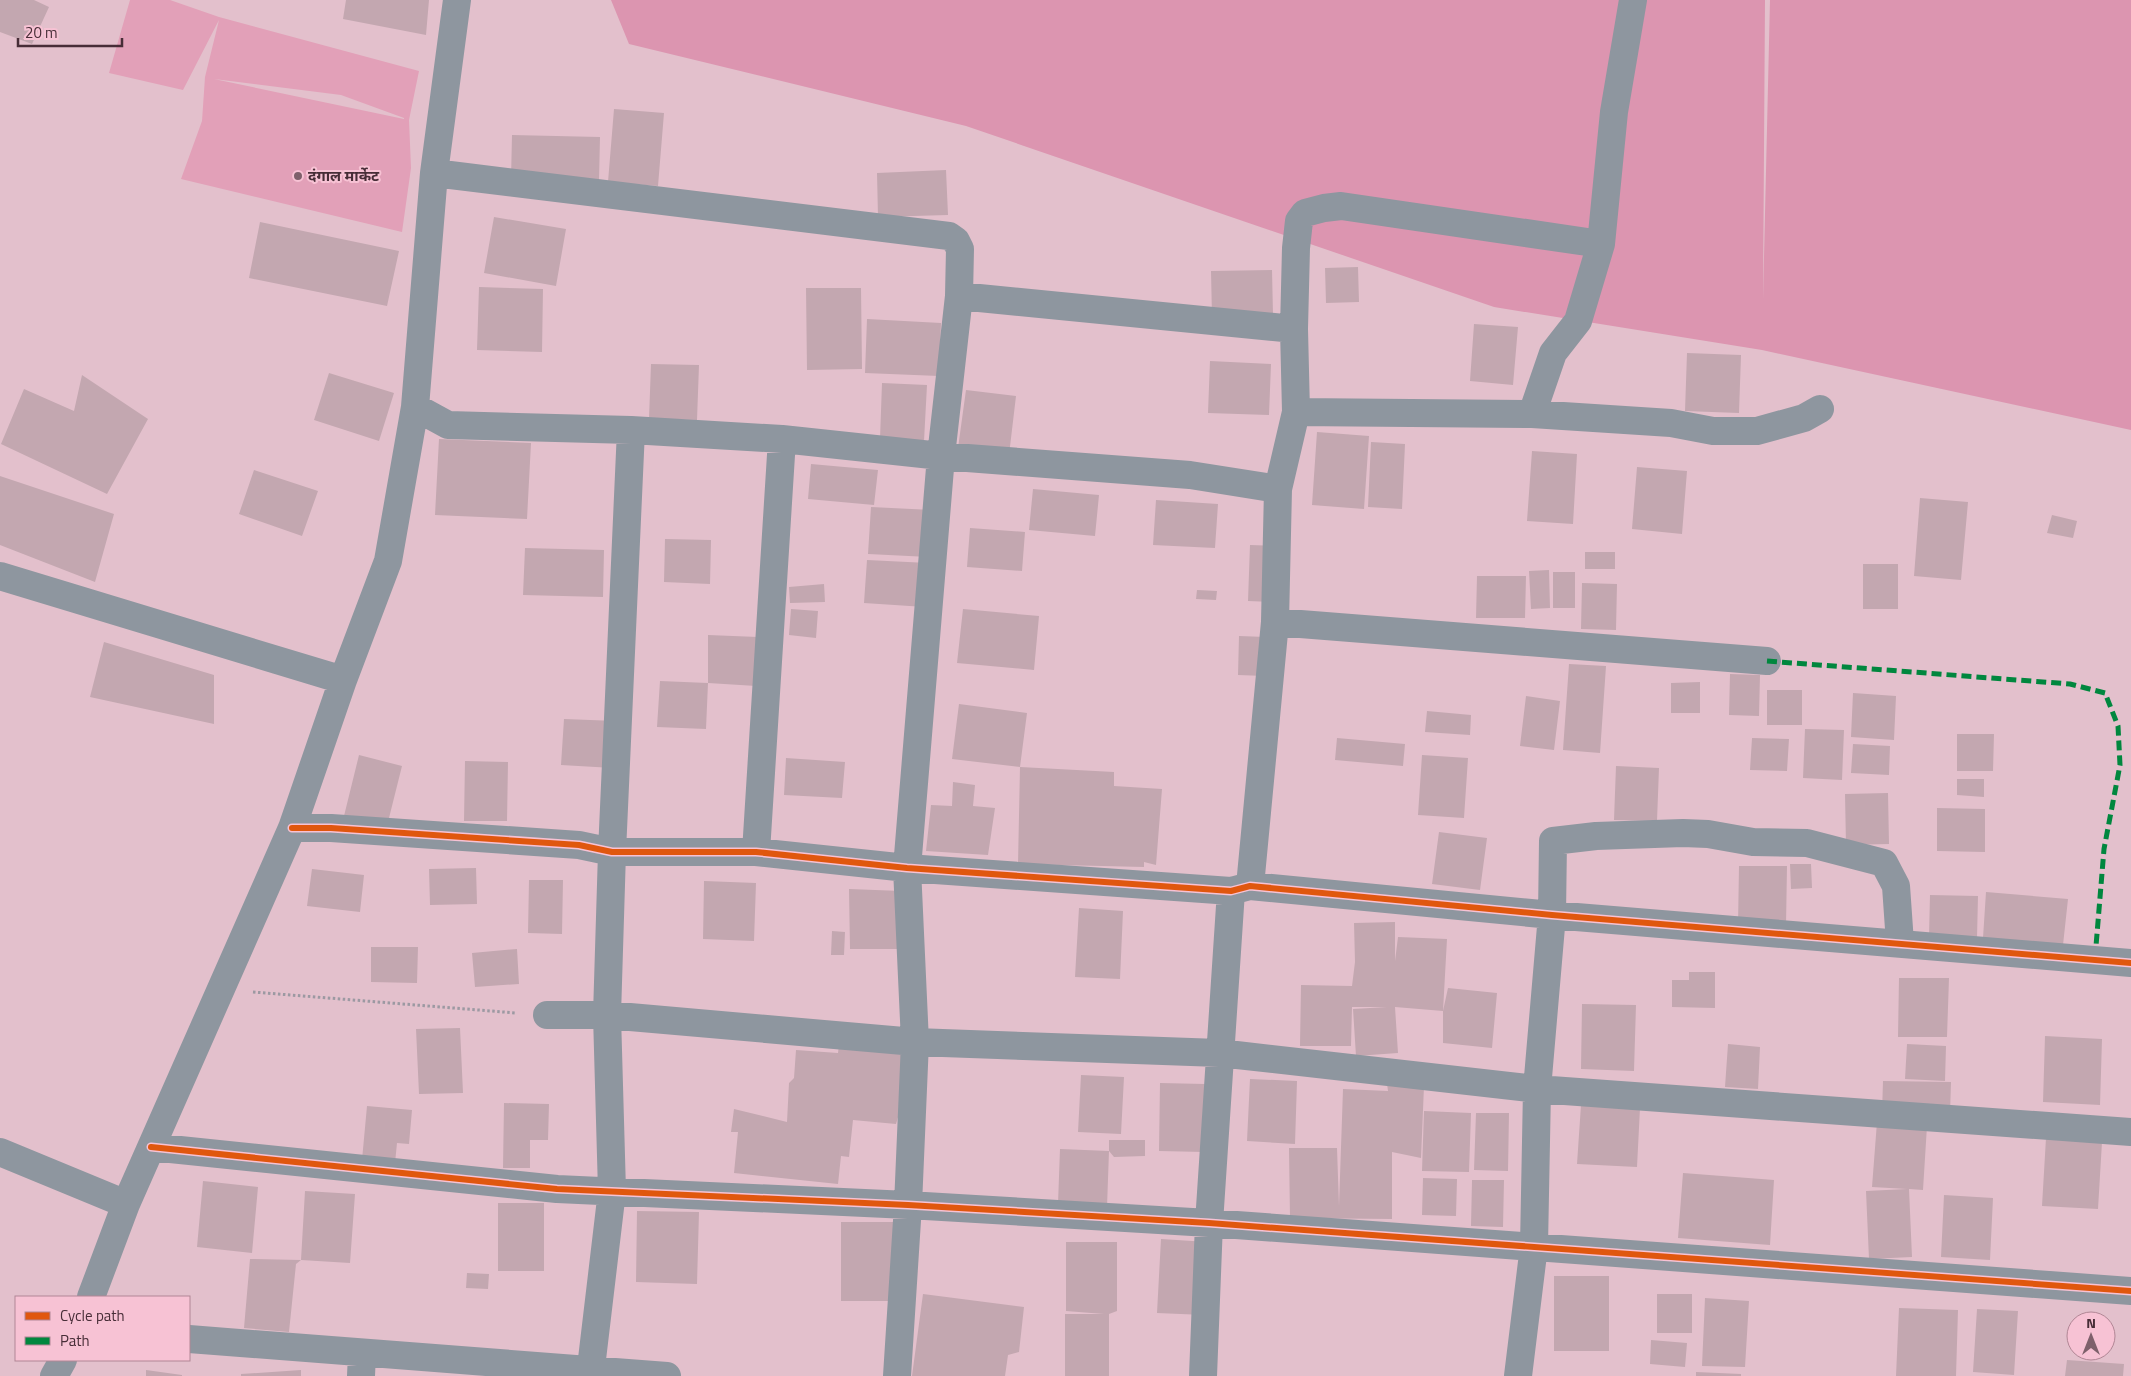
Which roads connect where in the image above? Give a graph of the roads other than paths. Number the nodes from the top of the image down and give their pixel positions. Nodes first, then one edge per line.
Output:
1 (457, 0) edge
2 (1633, 0) edge
3 (434, 173) junction
4 (1601, 244) junction
5 (959, 296) junction
6 (1294, 329) junction
7 (415, 407) junction
8 (1820, 409) dead end
9 (1296, 412) junction
10 (1532, 414) junction
11 (631, 430) junction
12 (782, 439) junction
13 (941, 456) junction
14 (1278, 489) junction
15 (0, 576) edge
16 (1275, 622) junction
17 (1767, 661) dead end
18 (343, 680) junction
19 (292, 828) junction
20 (612, 852) junction
21 (756, 852) junction
22 (907, 868) junction
23 (1240, 888) junction
24 (1552, 915) junction
25 (1900, 944) junction
26 (2131, 963) edge
27 (547, 1015) road end
28 (608, 1015) junction
29 (915, 1042) junction
30 (1219, 1053) junction
31 (1537, 1089) junction
32 (2131, 1132) edge
33 (151, 1147) junction
34 (0, 1152) edge
35 (612, 1191) junction
36 (126, 1204) junction
37 (908, 1205) junction
38 (1209, 1223) junction
39 (1534, 1246) junction
40 (2131, 1291) edge
41 (92, 1296) edge
42 (190, 1338) edge
43 (62, 1361) edge
44 (361, 1364) edge
45 (590, 1373) edge
46 (54, 1376) edge
47 (667, 1376) edge
48 (897, 1376) edge
49 (1203, 1376) edge
50 (1518, 1376) edge

1 - 3 street
2 - 4 street
3 - 5 street
3 - 7 street
4 - 6 street
4 - 10 street
5 - 6 street
5 - 13 street
6 - 9 street
7 - 11 street
7 - 18 street
8 - 10 street
9 - 10 street
9 - 14 street
11 - 12 street
11 - 20 street
12 - 13 street
12 - 21 street
13 - 14 street
13 - 22 street
14 - 16 street
15 - 18 street
16 - 17 street
16 - 23 street
18 - 19 street
19 - 20 street
19 - 33 street
20 - 21 street
20 - 28 street
21 - 22 street
22 - 23 street
22 - 29 street
23 - 24 street
23 - 30 street
24 - 25 street
24 - 25 street
24 - 31 street
25 - 26 street
27 - 28 street
28 - 29 street
28 - 35 street
29 - 30 street
29 - 37 street
30 - 31 street
30 - 38 street
31 - 32 street
31 - 39 street
33 - 35 street
33 - 36 street
34 - 36 street
35 - 37 street
35 - 45 street
36 - 41 street
37 - 38 street
37 - 48 street
38 - 39 street
38 - 49 street
39 - 40 street
39 - 50 street
42 - 44 street
43 - 46 street
44 - 45 street
45 - 47 street

